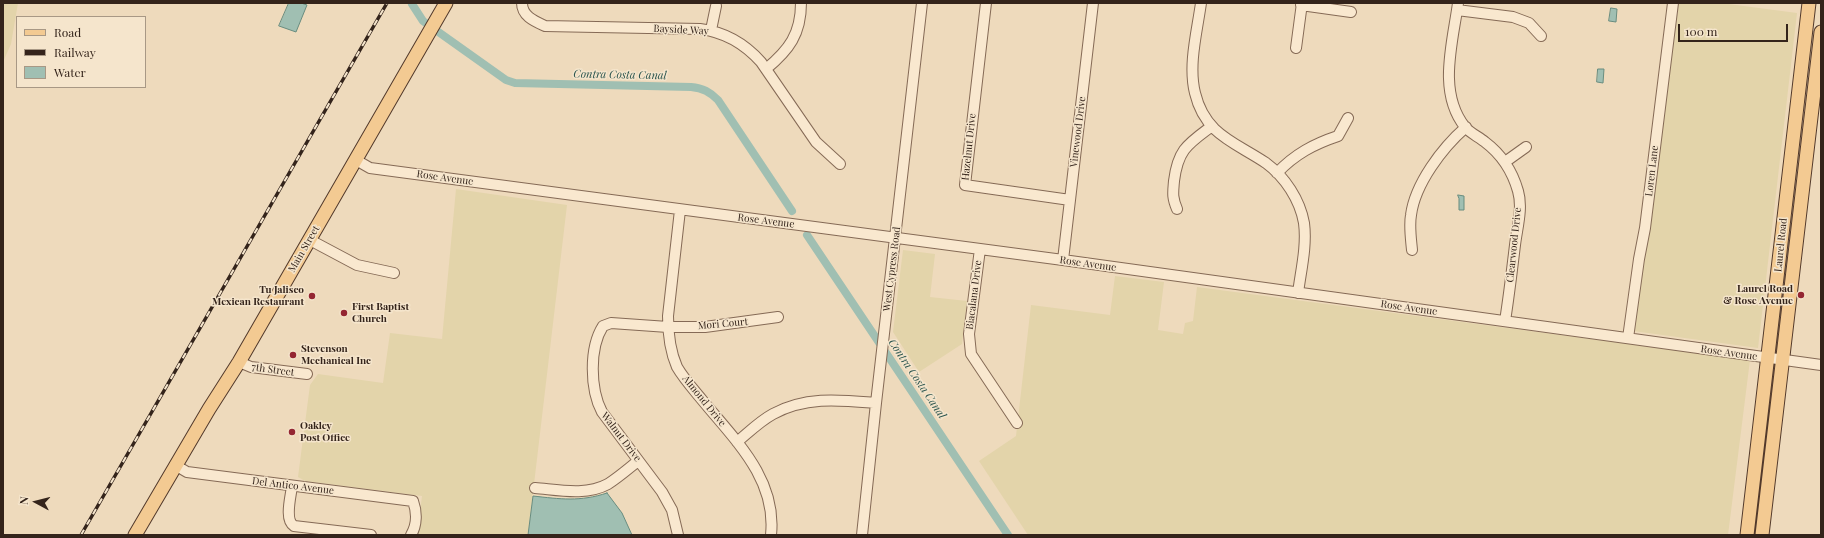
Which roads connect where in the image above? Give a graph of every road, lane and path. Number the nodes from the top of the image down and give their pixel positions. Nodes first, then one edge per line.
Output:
1 (446, 3) edge
2 (522, 3) edge
3 (801, 3) edge
4 (922, 3) edge
5 (986, 3) edge
6 (1093, 3) edge
7 (1201, 3) edge
8 (1673, 3) edge
9 (1809, 3) edge
10 (1301, 4) edge
11 (716, 6) dead end
12 (1458, 6) edge
13 (1351, 12) dead end
14 (711, 30) junction
15 (1821, 32) edge
16 (1541, 36) dead end
17 (1804, 46) junction
18 (1296, 48) dead end
19 (766, 69) junction
20 (1815, 80) junction
21 (1348, 118) dead end
22 (1212, 126) junction
23 (1466, 127) junction
24 (1526, 147) dead end
25 (356, 160) junction
26 (1505, 162) junction
27 (840, 164) dead end
28 (1277, 172) junction
29 (1070, 200) junction
30 (1177, 208) dead end
31 (680, 210) junction
32 (895, 238) junction
33 (310, 240) junction
34 (980, 249) junction
35 (1412, 250) dead end
36 (1063, 260) junction
37 (394, 273) dead end
38 (1298, 293) junction
39 (778, 317) dead end
40 (1505, 321) junction
41 (668, 327) junction
42 (1628, 338) junction
43 (1768, 358) junction
44 (1782, 360) junction
45 (239, 362) junction
46 (1821, 365) edge
47 (307, 374) dead end
48 (876, 403) junction
49 (1017, 423) dead end
50 (737, 442) junction
51 (638, 461) junction
52 (175, 466) junction
53 (292, 486) junction
54 (535, 488) dead end
55 (135, 535) edge
56 (371, 535) edge
57 (411, 535) edge
58 (678, 535) edge
59 (771, 535) edge
60 (862, 535) edge
61 (1747, 535) edge
62 (1762, 535) edge

1 - 25 main road, Main Street
2 - 14 street, Bayside Way
3 - 19 street
4 - 32 street, West Cypress Road
5 - 29 street, Hazelnut Drive
6 - 29 street, Vinewood Drive
7 - 22 street
8 - 42 street, Loren Lane
9 - 17 main road, Laurel Road
10 - 13 street
10 - 18 street
11 - 14 street
12 - 16 street
12 - 23 street, Clearwood Drive
14 - 19 street, Bayside Way
15 - 20 main road, Laurel Road
17 - 20 main road
17 - 43 main road, Laurel Road
19 - 27 street, Bayside Way
20 - 44 main road, Laurel Road
21 - 28 street
22 - 28 street
22 - 30 street
23 - 26 street, Clearwood Drive
23 - 35 street
24 - 26 street
25 - 31 street, Rose Avenue
25 - 33 main road, Main Street
26 - 40 street, Clearwood Drive
28 - 38 street
29 - 36 street, Vinewood Drive
31 - 32 street, Rose Avenue
31 - 41 street, Almond Drive
32 - 34 street, Rose Avenue
32 - 48 street, West Cypress Road
33 - 37 street
33 - 45 main road, Main Street
34 - 36 street, Rose Avenue
34 - 49 street, Biacalana Drive
36 - 38 street, Rose Avenue
38 - 40 street, Rose Avenue
39 - 41 street, Mori Court
40 - 42 street, Rose Avenue
41 - 50 street, Almond Drive
41 - 51 street, Walnut Drive
42 - 43 street, Rose Avenue
43 - 44 street, Rose Avenue
43 - 61 main road, Laurel Road
44 - 46 street, Rose Avenue
44 - 62 main road, Laurel Road
45 - 47 street, 7th Street
45 - 52 main road, Main Street
48 - 50 street
48 - 60 street, West Cypress Road
50 - 59 street, Almond Drive
51 - 54 street
51 - 58 street, Walnut Drive
52 - 53 street, Del Antico Avenue
52 - 55 main road, Main Street
53 - 56 street
53 - 57 street, Del Antico Avenue

